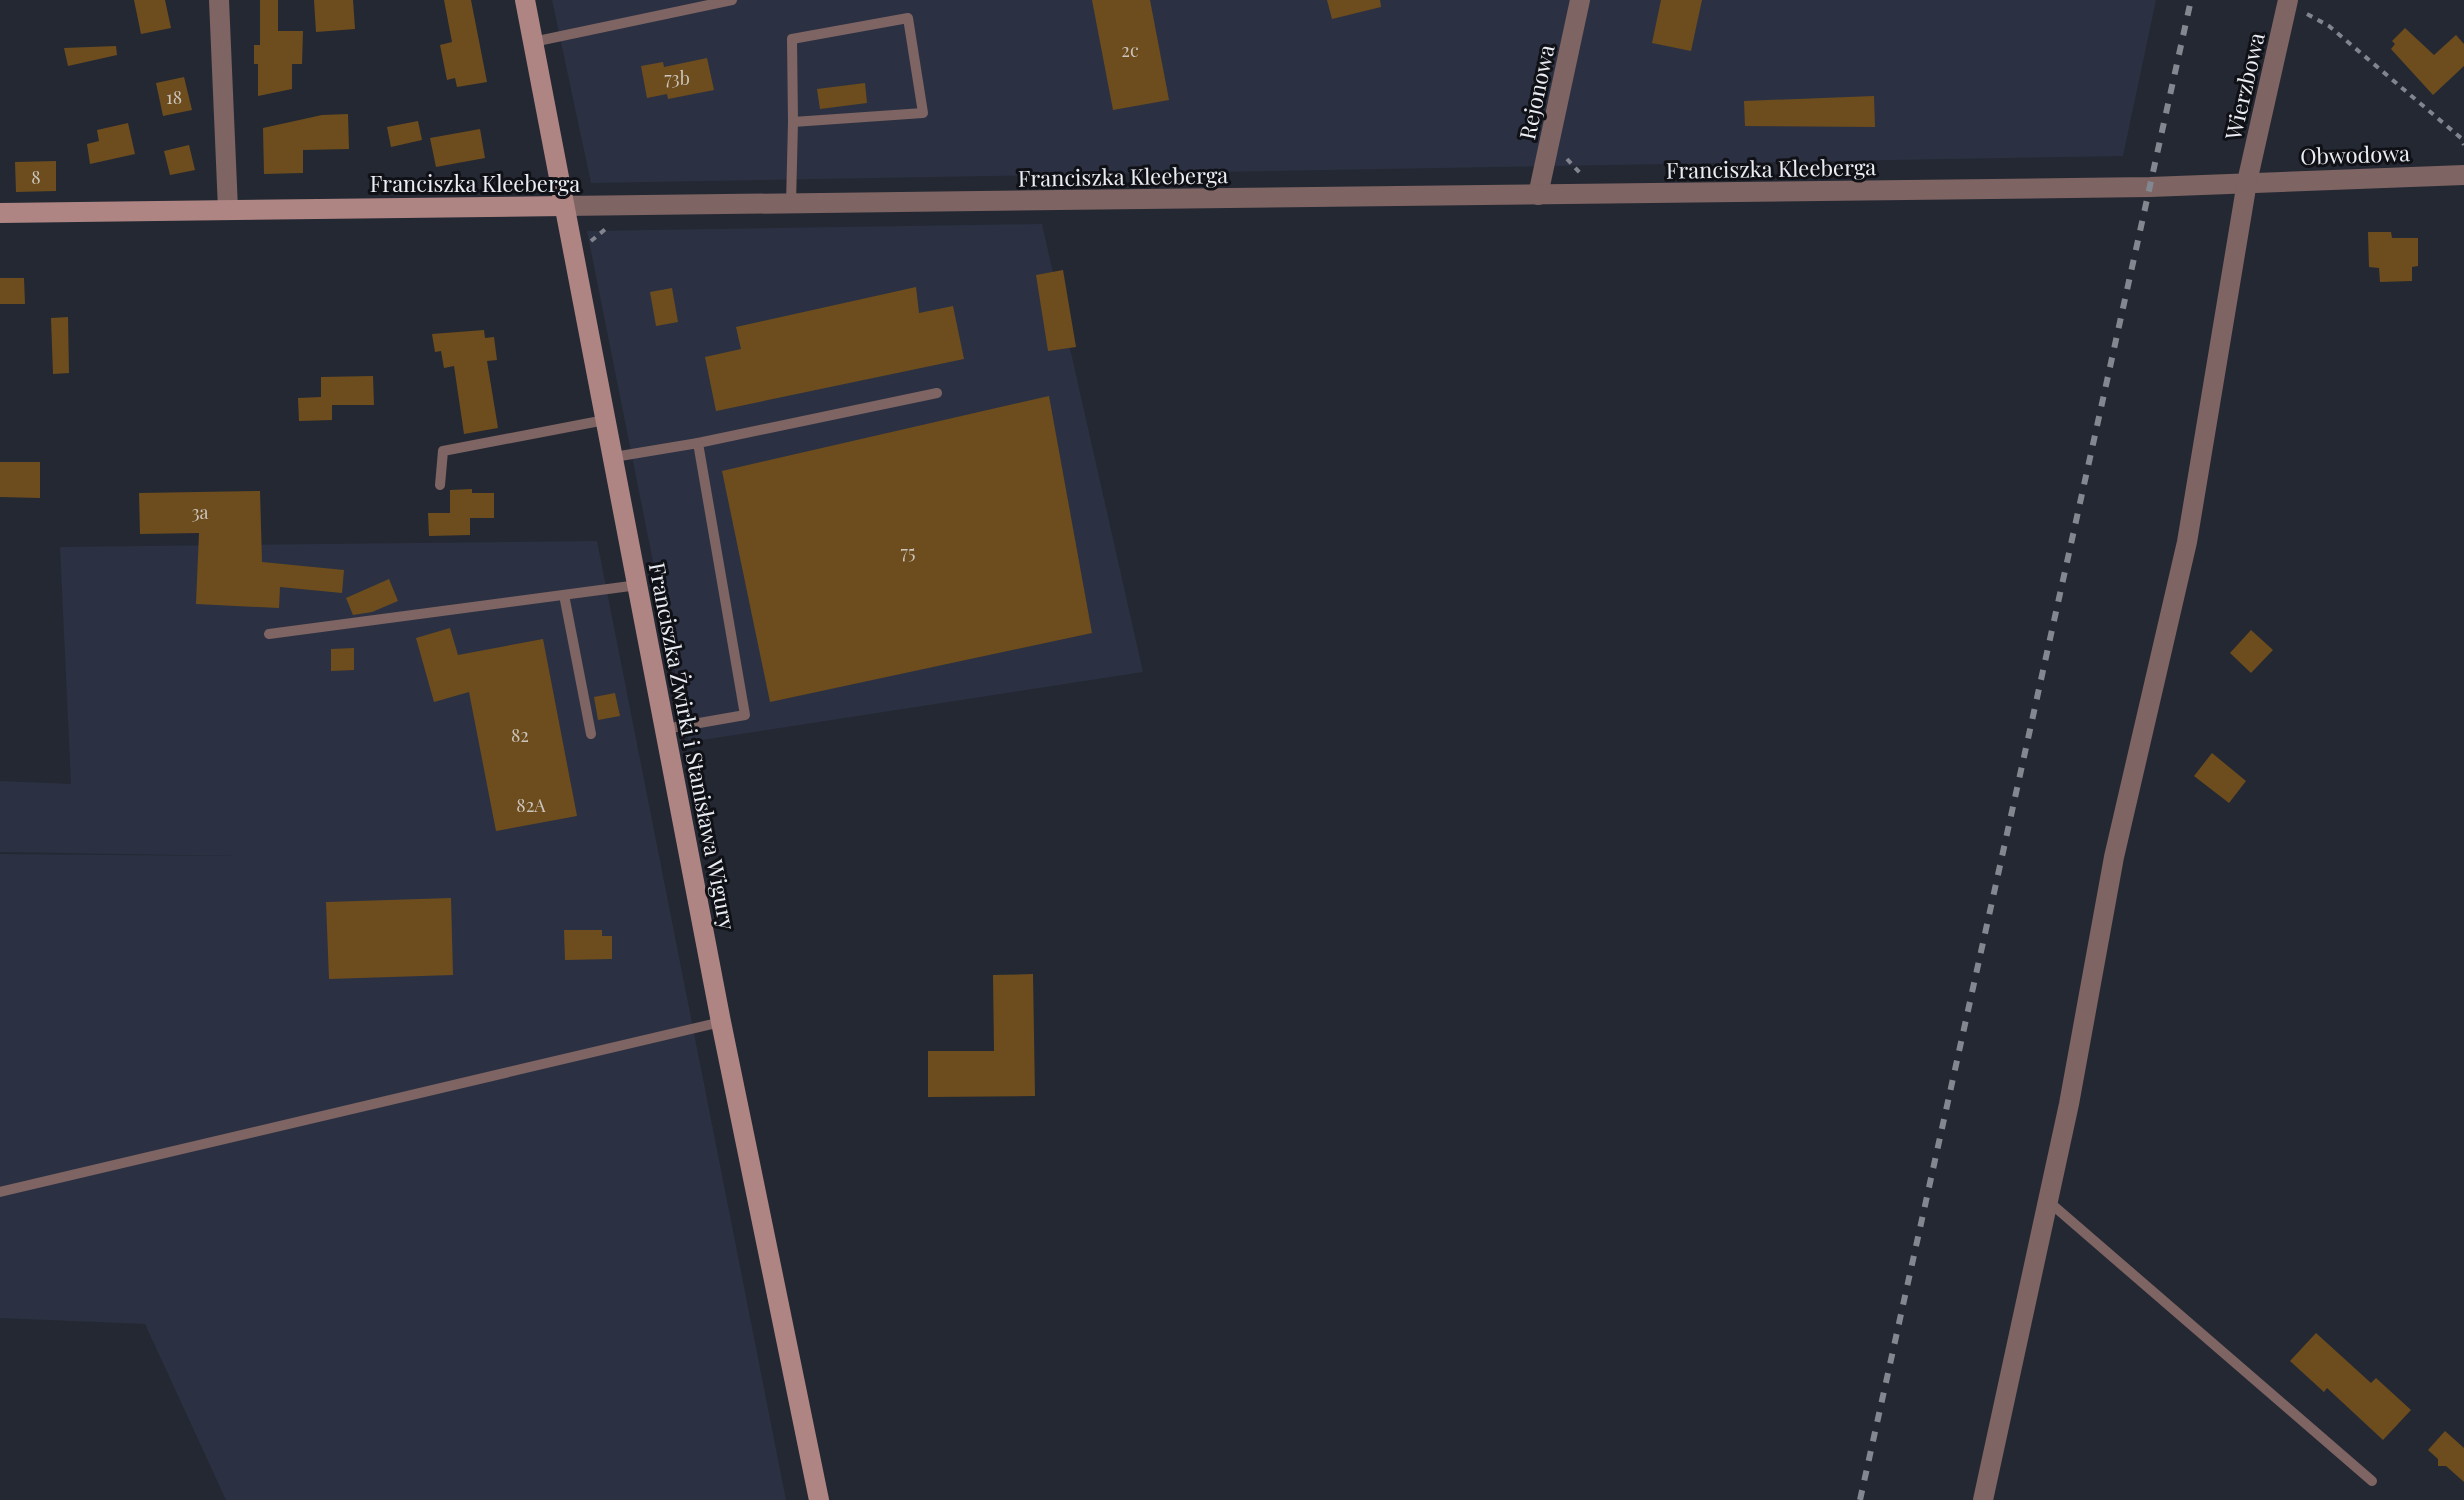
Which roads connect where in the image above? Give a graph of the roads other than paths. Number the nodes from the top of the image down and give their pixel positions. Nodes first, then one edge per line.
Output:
1 (219, 0) edge
2 (525, 0) edge
3 (732, 0) edge
4 (1580, 0) edge
5 (2288, 1) edge
6 (533, 42) junction
7 (793, 122) junction
8 (2464, 175) edge
9 (2247, 182) junction
10 (1538, 195) junction
11 (791, 204) junction
12 (564, 206) junction
13 (228, 209) junction
14 (0, 213) edge
15 (937, 393) dead end
16 (605, 420) junction
17 (698, 443) junction
18 (614, 457) junction
19 (440, 485) dead end
20 (638, 585) junction
21 (564, 595) junction
22 (269, 634) dead end
23 (665, 729) junction
24 (591, 734) dead end
25 (721, 1022) junction
26 (0, 1192) edge
27 (2048, 1201) junction
28 (2372, 1481) dead end
29 (819, 1500) edge
30 (1983, 1500) edge

1 - 13 street
2 - 6 street, Franciszka Żwirki i Stanisława Wigury
3 - 6 lane
4 - 10 street, Rejonowa
5 - 9 street, Wierzbowa
6 - 12 street, Franciszka Żwirki i Stanisława Wigury
7 - 7 lane
7 - 11 lane
8 - 9 street, Obwodowa
9 - 10 street, Franciszka Kleeberga
9 - 27 street, Wierzbowa
10 - 11 street, Franciszka Kleeberga
11 - 12 street, Franciszka Kleeberga
12 - 13 street, Franciszka Kleeberga
12 - 16 street, Franciszka Żwirki i Stanisława Wigury
13 - 14 street, Franciszka Kleeberga
15 - 17 lane
16 - 18 street, Franciszka Żwirki i Stanisława Wigury
16 - 19 lane
17 - 18 lane
17 - 23 lane
18 - 20 street, Franciszka Żwirki i Stanisława Wigury
20 - 21 lane
20 - 23 street, Franciszka Żwirki i Stanisława Wigury
21 - 22 lane
21 - 24 lane
23 - 25 street, Franciszka Żwirki i Stanisława Wigury
25 - 26 lane
25 - 29 street, Franciszka Żwirki i Stanisława Wigury
27 - 28 lane
27 - 30 street, Wierzbowa

